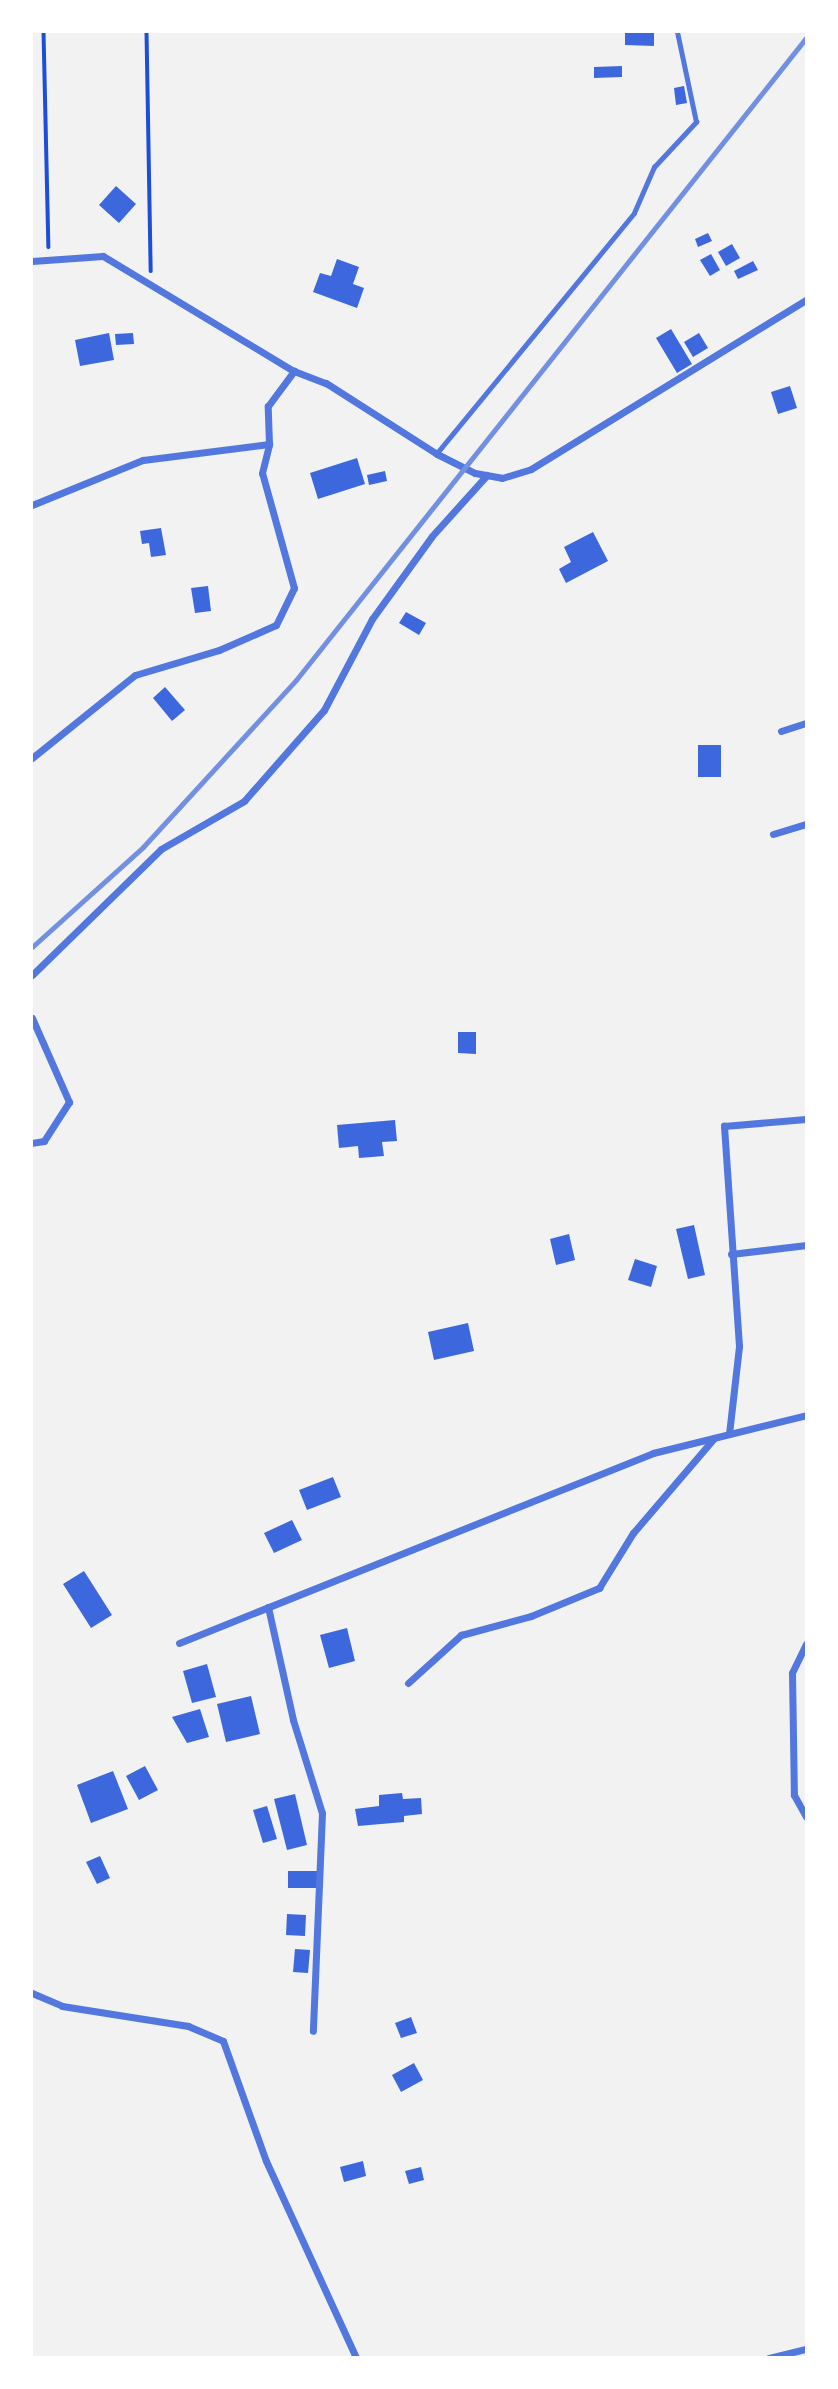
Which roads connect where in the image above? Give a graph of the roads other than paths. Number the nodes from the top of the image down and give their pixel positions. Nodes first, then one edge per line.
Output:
1 (677, 32) edge
2 (32, 261) edge
3 (807, 300) edge
4 (294, 371) junction
5 (269, 444) junction
6 (437, 454) junction
7 (487, 475) junction
8 (32, 505) edge
9 (807, 723) edge
10 (781, 731) dead end
11 (32, 758) edge
12 (807, 824) edge
13 (773, 834) dead end
14 (32, 975) edge
15 (32, 1018) edge
16 (807, 1119) edge
17 (32, 1143) edge
18 (807, 1245) edge
19 (731, 1254) junction
20 (807, 1415) edge
21 (729, 1434) junction
22 (714, 1438) junction
23 (268, 1607) junction
24 (178, 1643) dead end
25 (807, 1644) edge
26 (408, 1683) dead end
27 (807, 1818) edge
28 (32, 1993) edge
29 (313, 2031) dead end
30 (807, 2348) edge
31 (356, 2357) edge
32 (769, 2357) edge

1 - 6 lane
2 - 4 street
3 - 7 street
4 - 5 street
4 - 6 street
5 - 8 street
5 - 11 street
6 - 7 street
7 - 14 street
9 - 10 street
12 - 13 street
15 - 17 street
16 - 19 street
18 - 19 street
19 - 21 street
20 - 21 street
21 - 22 street
22 - 23 street
22 - 26 street
23 - 24 street
23 - 29 street
25 - 27 street
28 - 31 street
30 - 32 street

